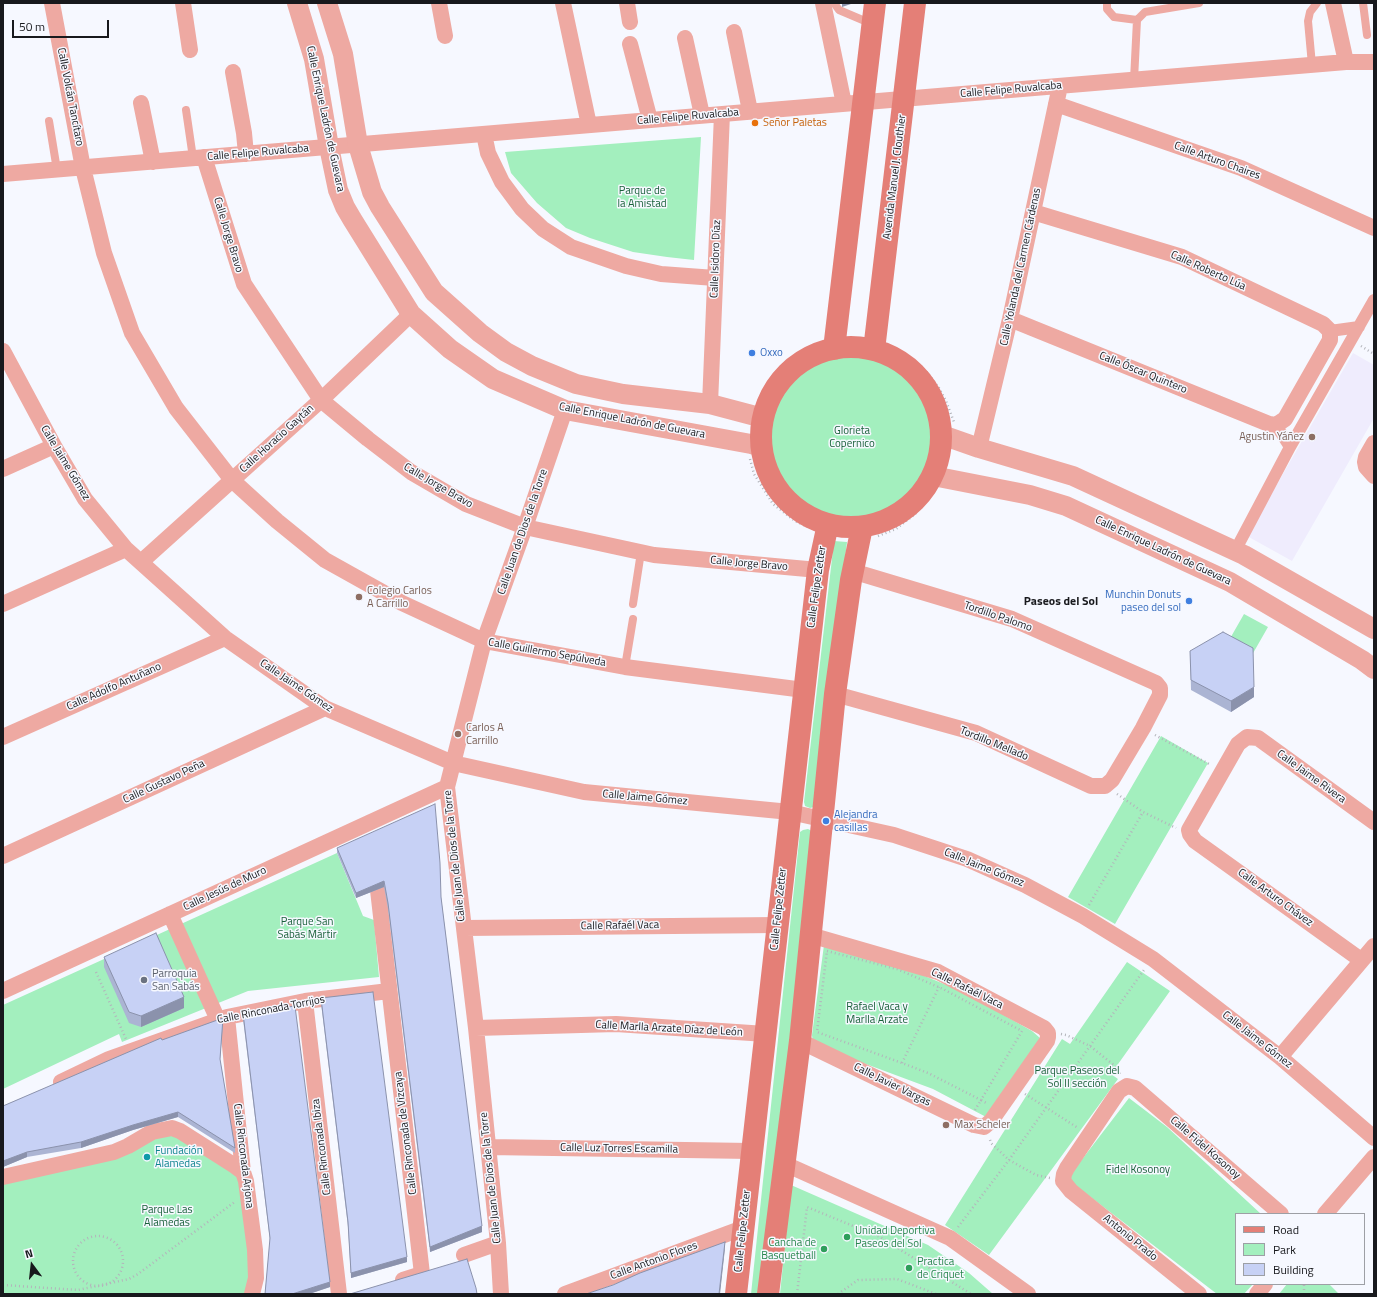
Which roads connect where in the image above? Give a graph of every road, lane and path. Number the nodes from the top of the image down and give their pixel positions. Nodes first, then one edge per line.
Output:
1 (52, 3) edge
2 (183, 3) edge
3 (297, 3) edge
4 (327, 3) edge
5 (439, 3) edge
6 (563, 3) edge
7 (627, 3) edge
8 (823, 3) edge
9 (834, 3) edge
10 (875, 3) edge
11 (915, 3) edge
12 (1107, 3) edge
13 (1199, 3) edge
14 (1318, 3) edge
15 (1333, 3) edge
16 (1363, 3) edge
17 (1137, 20) junction
18 (630, 22) dead end
19 (873, 25) junction
20 (734, 32) dead end
21 (1367, 35) dead end
22 (445, 36) dead end
23 (685, 38) dead end
24 (630, 44) dead end
25 (190, 50) dead end
26 (1346, 62) junction
27 (1374, 62) edge
28 (1312, 65) junction
29 (233, 72) dead end
30 (1134, 80) junction
31 (1060, 86) junction
32 (904, 99) junction
33 (141, 103) dead end
34 (854, 103) junction
35 (1056, 104) junction
36 (186, 110) dead end
37 (750, 111) junction
38 (722, 114) junction
39 (702, 115) junction
40 (650, 120) junction
41 (49, 121) dead end
42 (589, 125) junction
43 (484, 134) junction
44 (358, 145) junction
45 (329, 147) junction
46 (246, 154) junction
47 (198, 158) junction
48 (153, 162) junction
49 (83, 168) junction
50 (57, 170) junction
51 (3, 174) edge
52 (1033, 212) junction
53 (1374, 228) edge
54 (715, 278) junction
55 (1374, 300) edge
56 (411, 314) junction
57 (1010, 319) junction
58 (1359, 327) junction
59 (1330, 331) junction
60 (835, 344) junction
61 (875, 347) junction
62 (3, 352) edge
63 (321, 400) junction
64 (710, 404) junction
65 (565, 410) junction
66 (760, 410) junction
67 (1276, 424) junction
68 (948, 437) junction
69 (1374, 443) edge
70 (54, 446) junction
71 (761, 447) junction
72 (979, 448) junction
73 (1290, 448) junction
74 (3, 469) edge
75 (1370, 472) edge
76 (933, 476) junction
77 (232, 480) junction
78 (828, 524) junction
79 (525, 527) junction
80 (862, 527) junction
81 (126, 549) junction
82 (641, 552) junction
83 (1240, 553) junction
84 (141, 562) junction
85 (818, 570) junction
86 (852, 571) junction
87 (1230, 582) junction
88 (3, 604) edge
89 (633, 604) dead end
90 (633, 619) dead end
91 (1374, 629) edge
92 (225, 638) junction
93 (484, 642) junction
94 (625, 667) junction
95 (1374, 669) edge
96 (804, 690) junction
97 (835, 694) junction
98 (325, 708) junction
99 (1142, 728) junction
100 (3, 737) edge
101 (452, 763) junction
102 (1223, 771) junction
103 (1105, 786) junction
104 (447, 787) junction
105 (790, 812) junction
106 (1143, 812) junction
107 (824, 818) junction
108 (1374, 822) edge
109 (1190, 834) junction
110 (3, 856) edge
111 (378, 890) edge
112 (170, 914) junction
113 (1083, 916) junction
114 (777, 925) junction
115 (464, 928) junction
116 (810, 935) junction
117 (1374, 946) edge
118 (1153, 958) junction
119 (1361, 960) junction
120 (96, 972) dead end
121 (939, 987) junction
122 (3, 991) edge
123 (389, 992) junction
124 (305, 1001) junction
125 (223, 1018) junction
126 (476, 1028) junction
127 (1048, 1033) junction
128 (766, 1034) junction
129 (800, 1041) junction
130 (128, 1044) dead end
131 (1090, 1046) junction
132 (1280, 1057) junction
133 (902, 1062) junction
134 (1127, 1086) junction
135 (1015, 1087) junction
136 (45, 1089) edge
137 (1047, 1107) junction
138 (984, 1127) junction
139 (1090, 1135) junction
140 (1374, 1138) edge
141 (488, 1147) junction
142 (751, 1151) junction
143 (1374, 1157) edge
144 (1009, 1160) junction
145 (785, 1164) junction
146 (243, 1172) junction
147 (3, 1177) edge
148 (1063, 1181) junction
149 (236, 1200) dead end
150 (1280, 1213) edge
151 (1326, 1213) edge
152 (744, 1228) junction
153 (950, 1238) junction
154 (498, 1243) junction
155 (464, 1255) dead end
156 (392, 1283) edge
157 (3, 1285) edge
158 (101, 1285) junction
159 (1264, 1285) edge
160 (252, 1294) edge
161 (339, 1294) edge
162 (501, 1294) edge
163 (565, 1294) edge
164 (736, 1294) edge
165 (768, 1294) edge
166 (797, 1294) edge
167 (838, 1294) edge
168 (936, 1294) edge
169 (971, 1294) edge
170 (1028, 1294) edge
171 (1199, 1294) edge
172 (1256, 1294) edge

1 - 49 street, Calle Volcán Tancítaro
2 - 25 street
3 - 45 street, Calle Enrique Ladrón de Guevara
4 - 44 street
5 - 22 street
6 - 42 street
7 - 18 street
8 - 34 street
9 - 19 lane
10 - 19 main road
11 - 32 main road, Avenida Manuel J. Clouthier
12 - 17 lane
13 - 17 lane
14 - 28 lane
15 - 26 street
16 - 21 lane
17 - 30 lane
19 - 34 main road
20 - 37 street
23 - 39 street
24 - 40 street
26 - 27 street, Calle Felipe Ruvalcaba
26 - 28 street, Calle Felipe Ruvalcaba
28 - 30 street, Calle Felipe Ruvalcaba
29 - 46 street
30 - 31 street, Calle Felipe Ruvalcaba
31 - 32 street, Calle Felipe Ruvalcaba
31 - 35 street, Calle Yolanda del Carmen Cárdenas
32 - 34 street, Calle Felipe Ruvalcaba
32 - 61 main road, Avenida Manuel J. Clouthier
33 - 48 street
34 - 37 street, Calle Felipe Ruvalcaba
34 - 60 main road
35 - 52 street, Calle Yolanda del Carmen Cárdenas
35 - 53 street, Calle Arturo Chaires
36 - 47 lane
37 - 38 street, Calle Felipe Ruvalcaba
38 - 39 street, Calle Felipe Ruvalcaba
38 - 54 street, Calle Isidoro Díaz
39 - 40 street, Calle Felipe Ruvalcaba
40 - 42 street, Calle Felipe Ruvalcaba
41 - 50 lane
42 - 43 street, Calle Felipe Ruvalcaba
43 - 44 street, Calle Felipe Ruvalcaba
43 - 54 street
44 - 45 street, Calle Felipe Ruvalcaba
44 - 64 street
45 - 46 street, Calle Felipe Ruvalcaba
45 - 56 street, Calle Enrique Ladrón de Guevara
46 - 47 street, Calle Felipe Ruvalcaba
47 - 48 street, Calle Felipe Ruvalcaba
47 - 63 street, Calle Jorge Bravo
48 - 49 street, Calle Felipe Ruvalcaba
49 - 50 street, Calle Felipe Ruvalcaba
49 - 77 street, Calle Guillermo Sepúlveda
50 - 51 street, Calle Felipe Ruvalcaba
52 - 57 street, Calle Yolanda del Carmen Cárdenas
52 - 59 street, Calle Roberto Lúa
54 - 64 street, Calle Isidoro Díaz
55 - 58 street
56 - 63 street, Calle Horacio Gaytán
56 - 65 street, Calle Enrique Ladrón de Guevara
57 - 67 street, Calle Óscar Quintero
57 - 72 street, Calle Yolanda del Carmen Cárdenas
58 - 59 street
58 - 73 street
59 - 67 street
60 - 61 main road
60 - 66 main road
60 - 66 path
61 - 68 main road
61 - 68 path
62 - 70 street, Calle Jaime Gómez
63 - 77 street, Calle Horacio Gaytán
63 - 79 street, Calle Jorge Bravo
64 - 66 street
65 - 71 street, Calle Enrique Ladrón de Guevara
65 - 79 street, Calle Juan de Dios de la Torre
66 - 71 main road
67 - 73 street
68 - 72 street
68 - 76 main road
69 - 75 street
70 - 74 street
70 - 81 street, Calle Jaime Gómez
71 - 78 main road
72 - 83 street
73 - 83 street
76 - 80 main road
76 - 87 street, Calle Enrique Ladrón de Guevara
77 - 84 street, Calle Horacio Gaytán
77 - 93 street, Calle Guillermo Sepúlveda
78 - 80 main road
78 - 85 main road, Calle Felipe Zetter
79 - 82 street, Calle Jorge Bravo
79 - 93 street, Calle Juan de Dios de la Torre
80 - 86 main road
81 - 84 street, Calle Jaime Gómez
81 - 88 street
82 - 85 street, Calle Jorge Bravo
82 - 89 lane
83 - 87 street
83 - 91 street
84 - 92 street, Calle Jaime Gómez
85 - 96 main road, Calle Felipe Zetter
86 - 97 main road
86 - 99 street, Tordillo Palomo
87 - 95 street, Calle Enrique Ladrón de Guevara
90 - 94 lane
92 - 98 street, Calle Jaime Gómez
92 - 100 street, Calle Adolfo Antuñano
93 - 94 street, Calle Guillermo Sepúlveda
93 - 101 street, Calle Juan de Dios de la Torre
94 - 96 street, Calle Guillermo Sepúlveda
96 - 105 main road, Calle Felipe Zetter
97 - 103 street, Tordillo Mellado
97 - 107 main road
98 - 101 street, Calle Jaime Gómez
98 - 110 street, Calle Gustavo Peña
99 - 102 path
99 - 103 street
101 - 104 street, Calle Juan de Dios de la Torre
101 - 105 street, Calle Jaime Gómez
102 - 108 street, Calle Jaime Rivera
102 - 109 street
103 - 106 path
104 - 112 street, Calle Jesús de Muro
104 - 115 street, Calle Juan de Dios de la Torre
105 - 107 street, Calle Jaime Gómez
105 - 114 main road, Calle Felipe Zetter
106 - 109 path
106 - 113 path
107 - 113 street, Calle Jaime Gómez
107 - 116 main road
109 - 119 street, Calle Arturo Chávez
111 - 123 street, Calle Rinconada de Vizcaya
112 - 122 street, Calle Jesús de Muro
112 - 125 street, Calle Rinconada Arjona
113 - 118 street, Calle Jaime Gómez
114 - 115 street, Calle Rafaél Vaca
114 - 128 main road, Calle Felipe Zetter
115 - 126 street, Calle Juan de Dios de la Torre
116 - 127 street, Calle Rafaél Vaca
116 - 129 main road
117 - 119 street
118 - 131 path
118 - 132 street, Calle Jaime Gómez
119 - 132 street
120 - 130 path
121 - 133 path
121 - 133 path
121 - 133 path
123 - 124 street, Calle Rinconada Torrijos
123 - 156 street, Calle Rinconada de Vizcaya
124 - 125 street, Calle Rinconada Torrijos
124 - 161 street, Calle Rinconada Ibiza
125 - 136 street, Calle Rinconada Torrijos
125 - 146 street, Calle Rinconada Arjona
126 - 128 street, Calle Marlla Arzate Díaz de León
126 - 141 street, Calle Juan de Dios de la Torre
127 - 131 path
127 - 135 street
128 - 142 main road, Calle Felipe Zetter
129 - 138 street, Calle Javier Vargas
129 - 145 main road
131 - 134 path
131 - 137 path
132 - 140 street, Calle Jaime Gómez
134 - 139 street
134 - 150 street, Calle Fidel Kosonoy
135 - 137 path
135 - 138 street
137 - 139 path
137 - 144 path
138 - 144 path
139 - 148 street
141 - 142 street, Calle Luz Torres Escamilla
141 - 154 street, Calle Juan de Dios de la Torre
142 - 152 main road, Calle Felipe Zetter
143 - 151 street
144 - 148 path
144 - 153 path
145 - 153 street
145 - 165 main road
146 - 147 street
146 - 160 street, Calle Rinconada Arjona
148 - 171 street, Antonio Prado
149 - 158 path
152 - 163 street, Calle Antonio Flores
152 - 164 main road, Calle Felipe Zetter
153 - 170 street
154 - 155 street
154 - 162 street, Calle Juan de Dios de la Torre
157 - 158 path
158 - 158 path
159 - 172 street
166 - 169 path
167 - 168 path

